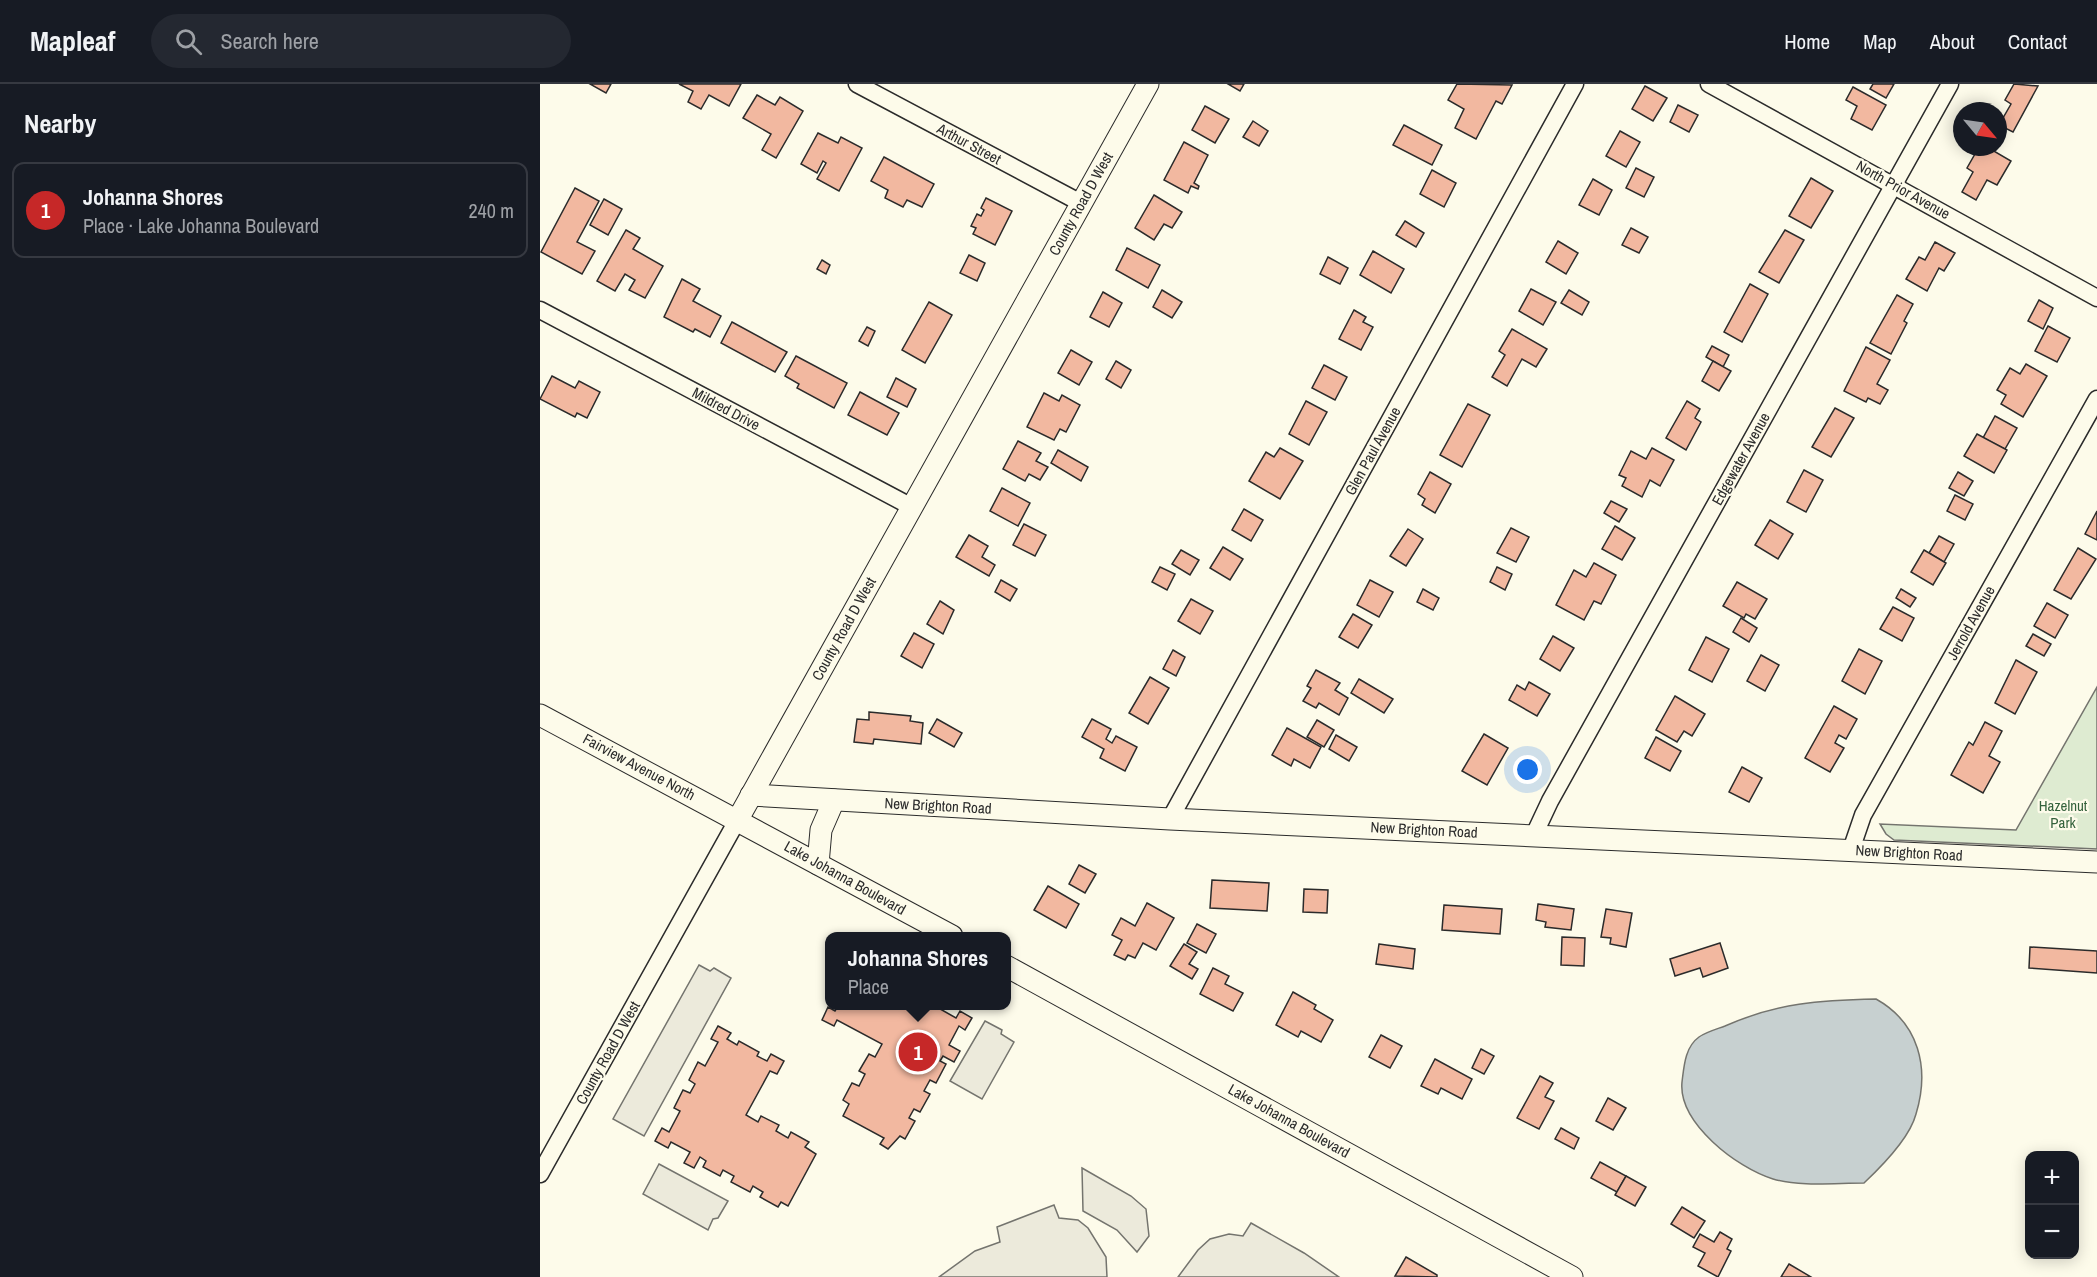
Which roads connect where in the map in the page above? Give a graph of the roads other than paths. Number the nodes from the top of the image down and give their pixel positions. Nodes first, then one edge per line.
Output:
1 (857, 84) edge
2 (1148, 84) edge
3 (1575, 84) edge
4 (1709, 84) edge
5 (1950, 84) edge
6 (1894, 185) junction
7 (1081, 203) junction
8 (2097, 298) edge
9 (540, 310) edge
10 (2097, 399) edge
11 (912, 507) junction
12 (540, 715) edge
13 (751, 795) junction
14 (834, 800) junction
15 (738, 819) junction
16 (1170, 819) junction
17 (1534, 835) junction
18 (1851, 850) junction
19 (2097, 862) edge
20 (818, 864) junction
21 (945, 932) edge
22 (1011, 969) edge
23 (540, 1174) edge
24 (1572, 1277) edge

1 - 7 street, Arthur Street
2 - 7 street, County Road D West
3 - 16 street, Glen Paul Avenue
4 - 6 street, North Prior Avenue
5 - 6 street, Edgewater Avenue
6 - 8 street, North Prior Avenue
6 - 17 street, Edgewater Avenue
7 - 11 street, County Road D West
9 - 11 street, Mildred Drive
10 - 18 street, Jerrold Avenue
11 - 13 street, County Road D West
12 - 15 street, Fairview Avenue North
13 - 14 street, New Brighton Road
13 - 15 street, County Road D West
14 - 16 street, New Brighton Road
14 - 20 street
15 - 20 street, Lake Johanna Boulevard
15 - 23 street, County Road D West
16 - 17 street, New Brighton Road
17 - 18 street, New Brighton Road
18 - 19 street, New Brighton Road
20 - 21 street, Lake Johanna Boulevard
22 - 24 street, Lake Johanna Boulevard

